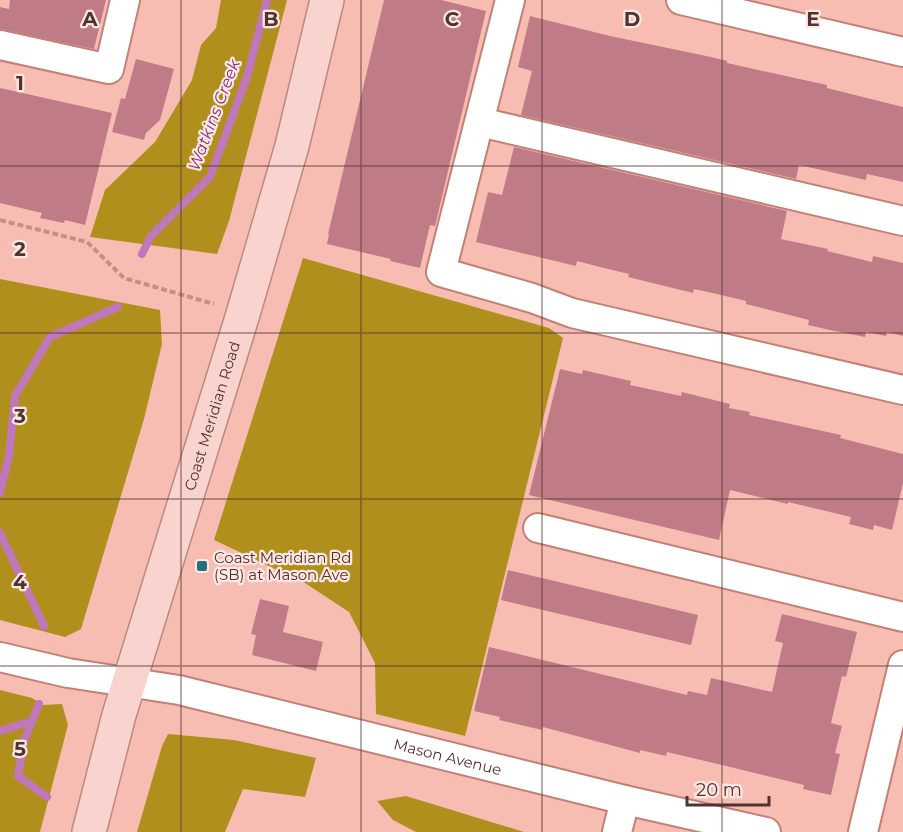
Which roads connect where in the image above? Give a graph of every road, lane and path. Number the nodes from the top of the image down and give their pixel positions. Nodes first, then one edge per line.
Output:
1 (125, 0) edge
2 (327, 0) edge
3 (510, 0) edge
4 (693, 1) edge
5 (0, 45) edge
6 (903, 52) edge
7 (480, 122) junction
8 (0, 220) edge
9 (903, 221) edge
10 (243, 314) junction
11 (903, 390) edge
12 (538, 528) dead end
13 (903, 617) edge
14 (0, 657) edge
15 (903, 665) edge
16 (130, 682) junction
17 (625, 800) junction
18 (89, 832) edge
19 (617, 832) edge
20 (766, 832) edge
21 (863, 832) edge

1 - 5 street
2 - 10 main road, Coast Meridian Road
3 - 7 street
4 - 6 street
7 - 9 street
7 - 11 street
8 - 10 path
10 - 16 main road, Coast Meridian Road
12 - 13 street
14 - 16 street, Mason Avenue
15 - 21 street
16 - 17 street, Mason Avenue
16 - 18 main road, Coast Meridian Road
17 - 19 street
17 - 20 street, Mason Avenue

